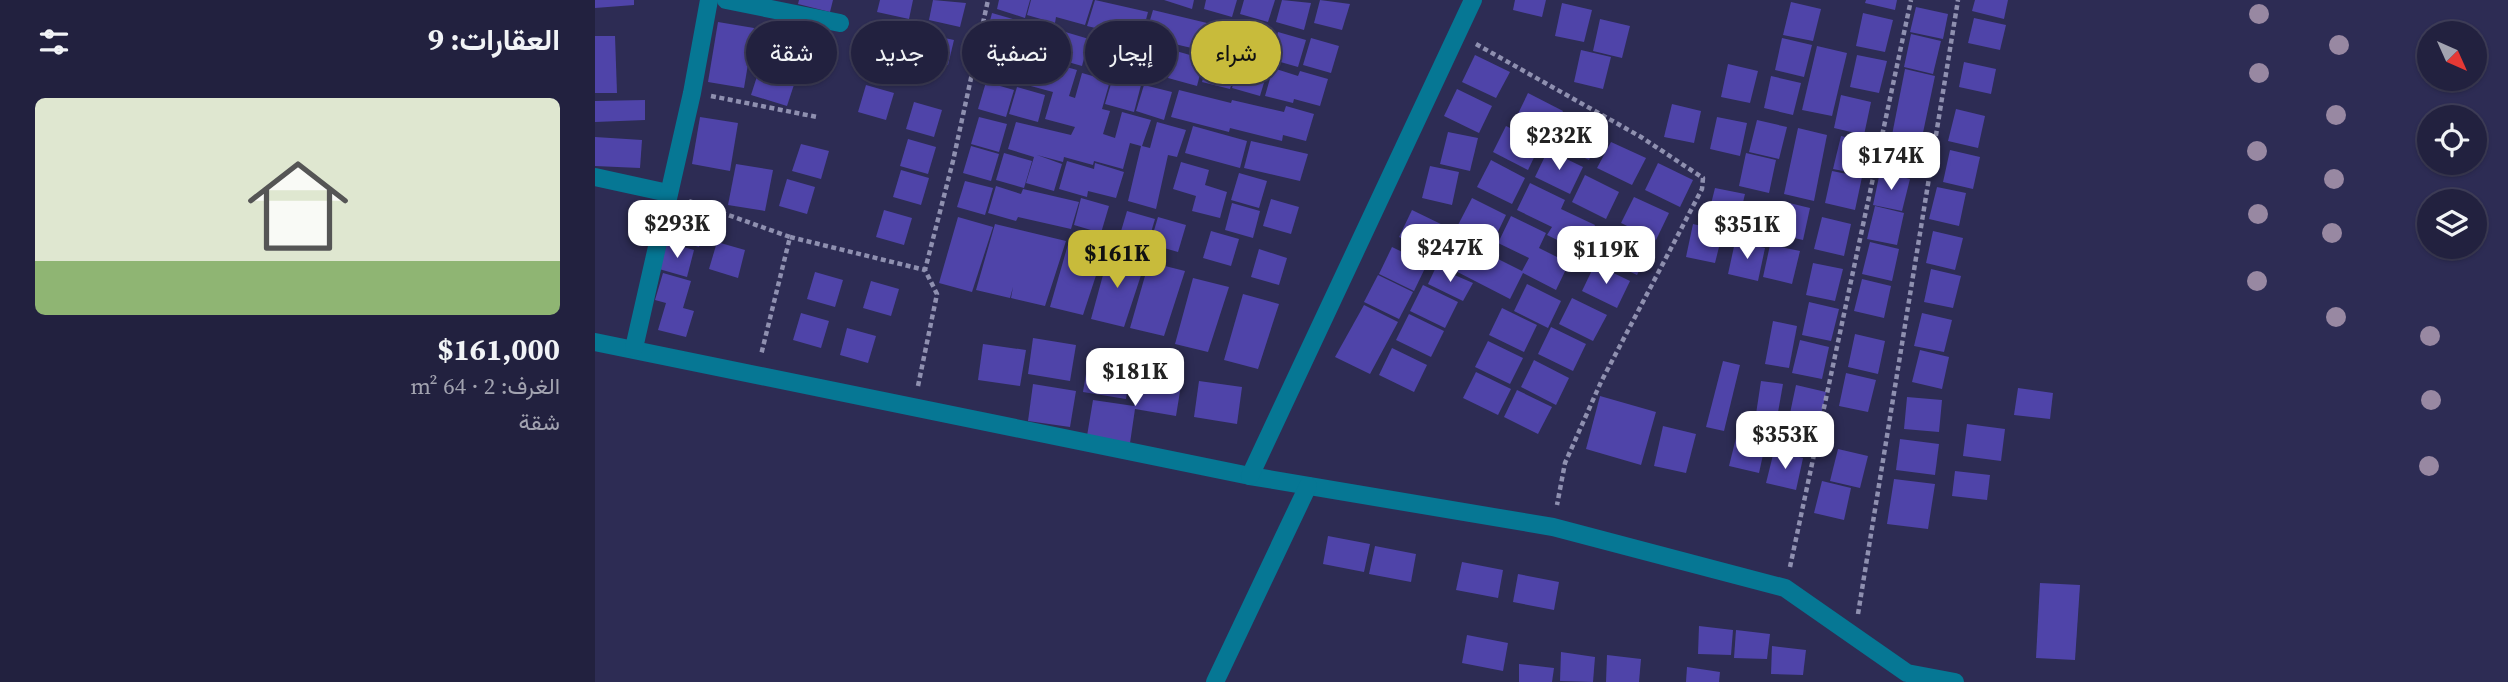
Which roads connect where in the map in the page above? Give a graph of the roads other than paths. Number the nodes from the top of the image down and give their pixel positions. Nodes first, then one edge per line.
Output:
1 (709, 0) edge
2 (726, 0) edge
3 (1473, 0) edge
4 (840, 23) dead end
5 (595, 177) edge
6 (668, 193) junction
7 (595, 342) edge
8 (634, 348) junction
9 (1250, 476) junction
10 (1308, 486) junction
11 (1907, 677) edge
12 (1215, 682) edge
13 (1955, 682) edge

1 - 6 street
2 - 4 street
3 - 9 street
5 - 6 street
6 - 8 street
7 - 8 street
8 - 9 street
9 - 10 street
10 - 11 street
10 - 12 street
11 - 13 street

